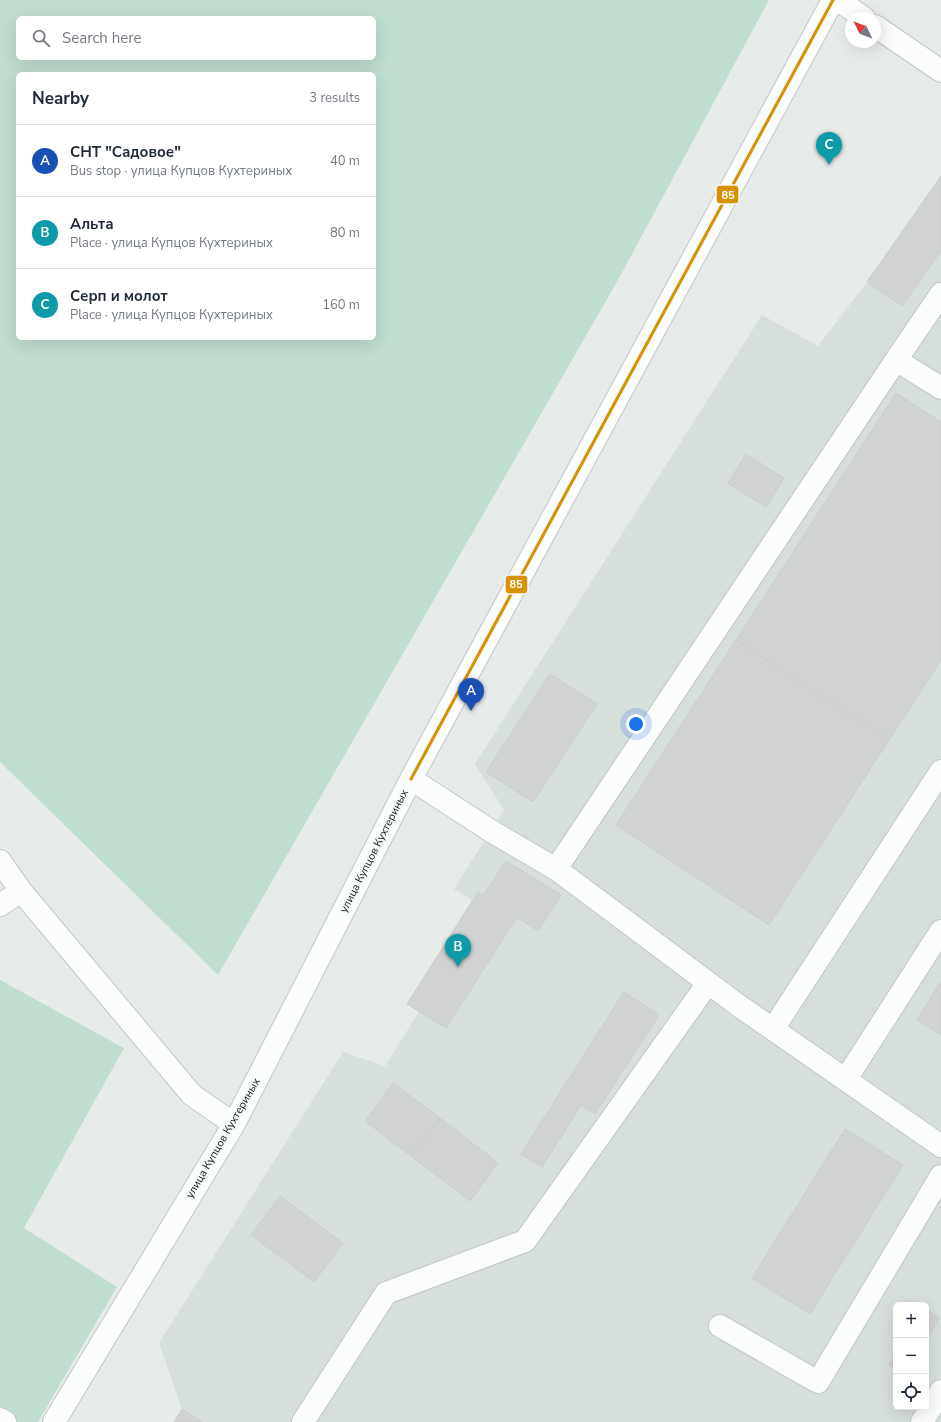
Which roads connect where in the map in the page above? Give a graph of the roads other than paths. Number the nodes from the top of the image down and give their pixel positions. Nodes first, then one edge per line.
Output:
1 (833, 0) edge
2 (838, 0) edge
3 (855, 12) edge
4 (881, 30) edge
5 (941, 71) edge
6 (941, 294) edge
7 (896, 360) junction
8 (941, 388) edge
9 (941, 771) edge
10 (411, 779) junction
11 (0, 861) edge
12 (556, 869) junction
13 (21, 891) junction
14 (0, 904) edge
15 (941, 931) edge
16 (708, 983) junction
17 (774, 1029) junction
18 (846, 1080) junction
19 (234, 1124) junction
20 (941, 1146) edge
21 (941, 1176) edge
22 (720, 1326) dead end
23 (941, 1391) edge
24 (0, 1419) edge
25 (5, 1422) edge
26 (54, 1422) edge
27 (303, 1422) edge
28 (922, 1422) edge

1 - 10 street, улица Купцов Кухтериных
2 - 3 street
4 - 5 street
6 - 7 street
7 - 8 street
7 - 12 street
9 - 17 street
10 - 12 street
10 - 19 street, улица Купцов Кухтериных
11 - 13 street
12 - 16 street
13 - 14 street
13 - 19 street
15 - 18 street
16 - 17 street
16 - 27 street
17 - 18 street
18 - 20 street
19 - 26 street, улица Купцов Кухтериных
21 - 22 street
23 - 28 street
24 - 25 street

